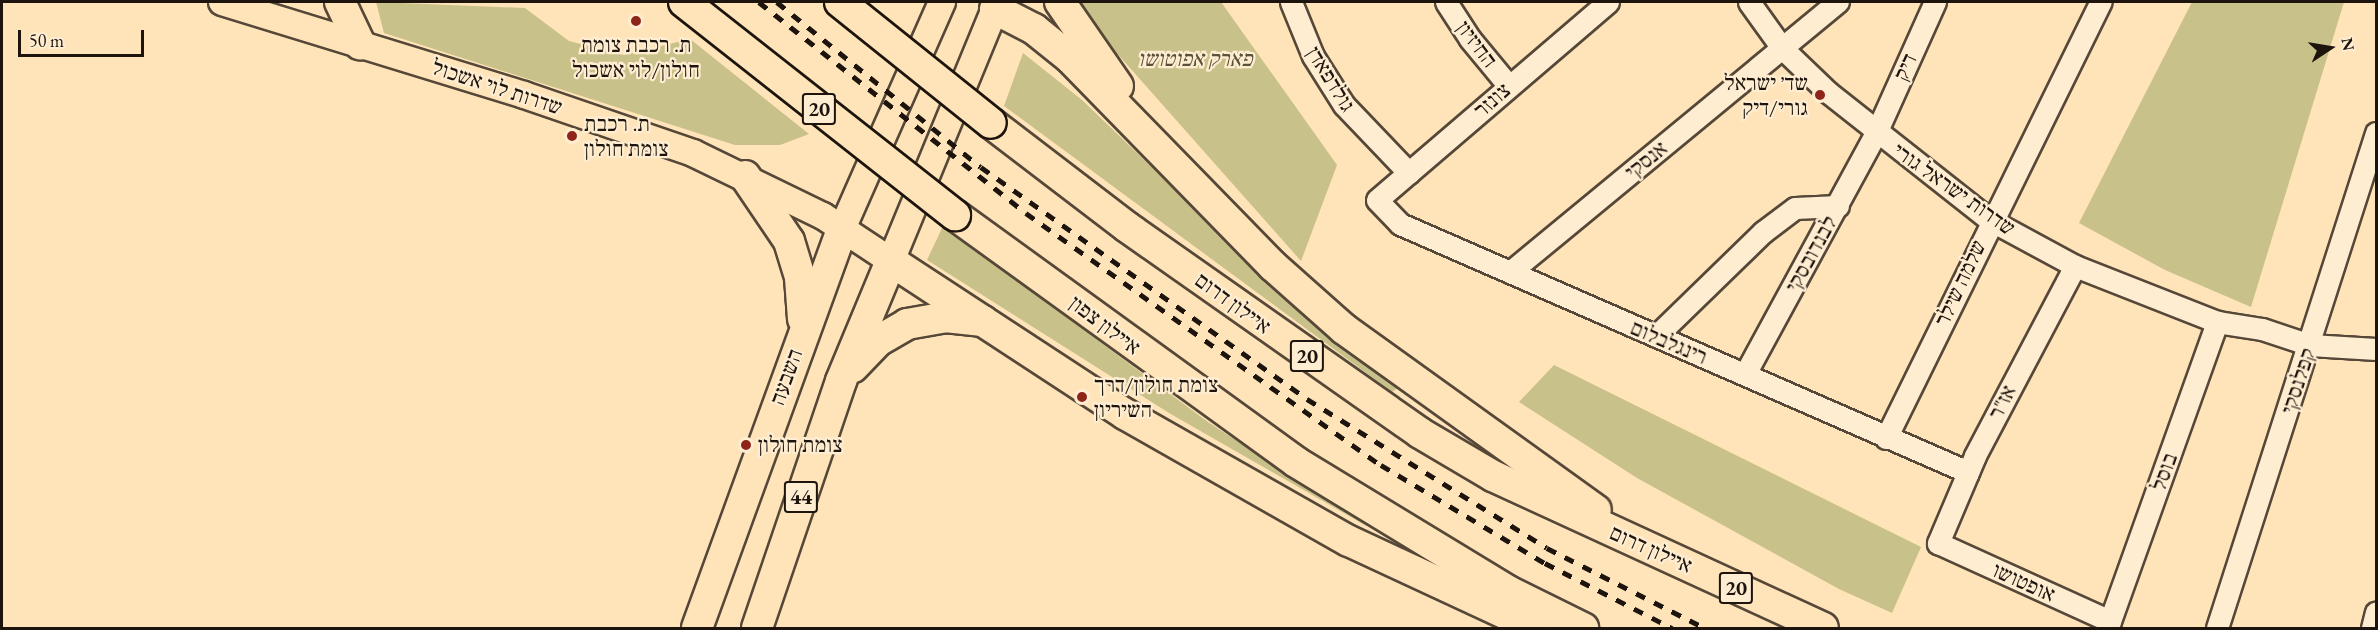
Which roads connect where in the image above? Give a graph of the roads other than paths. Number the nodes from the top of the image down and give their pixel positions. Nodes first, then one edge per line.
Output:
1 (222, 2) edge
2 (340, 2) edge
3 (684, 2) edge
4 (840, 2) edge
5 (942, 2) edge
6 (1060, 2) edge
7 (1291, 2) edge
8 (1446, 2) edge
9 (1608, 2) edge
10 (1749, 2) edge
11 (1838, 2) edge
12 (1935, 2) edge
13 (2100, 2) edge
14 (991, 4) edge
15 (360, 44) junction
16 (1782, 48) junction
17 (1508, 85) junction
18 (1876, 133) junction
19 (2376, 133) edge
20 (1409, 173) junction
21 (745, 176) junction
22 (1188, 176) junction
23 (1377, 200) joint
24 (1838, 206) junction
25 (1990, 220) junction
26 (842, 229) junction
27 (891, 261) junction
28 (2075, 266) junction
29 (1510, 272) junction
30 (2217, 322) junction
31 (993, 324) junction
32 (804, 327) junction
33 (1656, 336) junction
34 (2310, 345) junction
35 (2376, 349) edge
36 (1745, 374) junction
37 (841, 381) junction
38 (1886, 438) junction
39 (1968, 472) junction
40 (1938, 543) joint
41 (1650, 548) junction
42 (2376, 612) edge
43 (2110, 621) joint
44 (697, 628) edge
45 (757, 628) edge
46 (1536, 628) edge
47 (1583, 628) edge
48 (1823, 628) edge
49 (2217, 628) edge
50 (2372, 628) edge

1 - 15 main road, שדרות לוי אשכול
2 - 15 highway
3 - 47 highway, איילון צפון / 20, bridge
4 - 41 highway, איילון דרום / 20, bridge
5 - 26 main road, 44
6 - 22 highway
7 - 20 street, גולדפאדן
8 - 17 street, החיזיון
9 - 17 street, צונזר
10 - 16 street, שדרות ישראל גורי
11 - 16 street
12 - 18 street, דיק
13 - 25 street, שלמה שילר
14 - 22 highway
14 - 27 main road, 44
15 - 21 main road, שדרות לוי אשכול
16 - 18 street, שדרות ישראל גורי
16 - 29 street, אנסקי
17 - 20 street, צונזר
18 - 24 street, לבנדובסקי
18 - 25 street, שדרות ישראל גורי
19 - 34 street, קפלנסקי
20 - 23 street, צונזר
21 - 26 main road, שדרות לוי אשכול
21 - 32 highway
22 - 41 highway
23 - 29 street, רינגלבלום
24 - 33 street
24 - 36 street, לבנדובסקי
25 - 28 street, שדרות ישראל גורי
25 - 38 street, שלמה שילר
26 - 27 main road, שדרות לוי אשכול
26 - 32 highway, השבעה / 44
27 - 31 highway
27 - 37 highway, 44
28 - 30 street, שדרות ישראל גורי
28 - 39 street, אז"ר
29 - 33 street, רינגלבלום
30 - 34 street, שדרות ישראל גורי
30 - 43 street, בוסל
31 - 37 highway
31 - 46 highway
32 - 44 highway, השבעה / 44
33 - 36 street, רינגלבלום
34 - 35 street, שדרות ישראל גורי
34 - 49 street, קפלנסקי
36 - 38 street, רינגלבלום
37 - 45 highway, 44
38 - 39 street, רינגלבלום
39 - 40 street, אז"ר
40 - 43 street, אופטושו
41 - 48 highway, איילון דרום / 20
42 - 50 street

